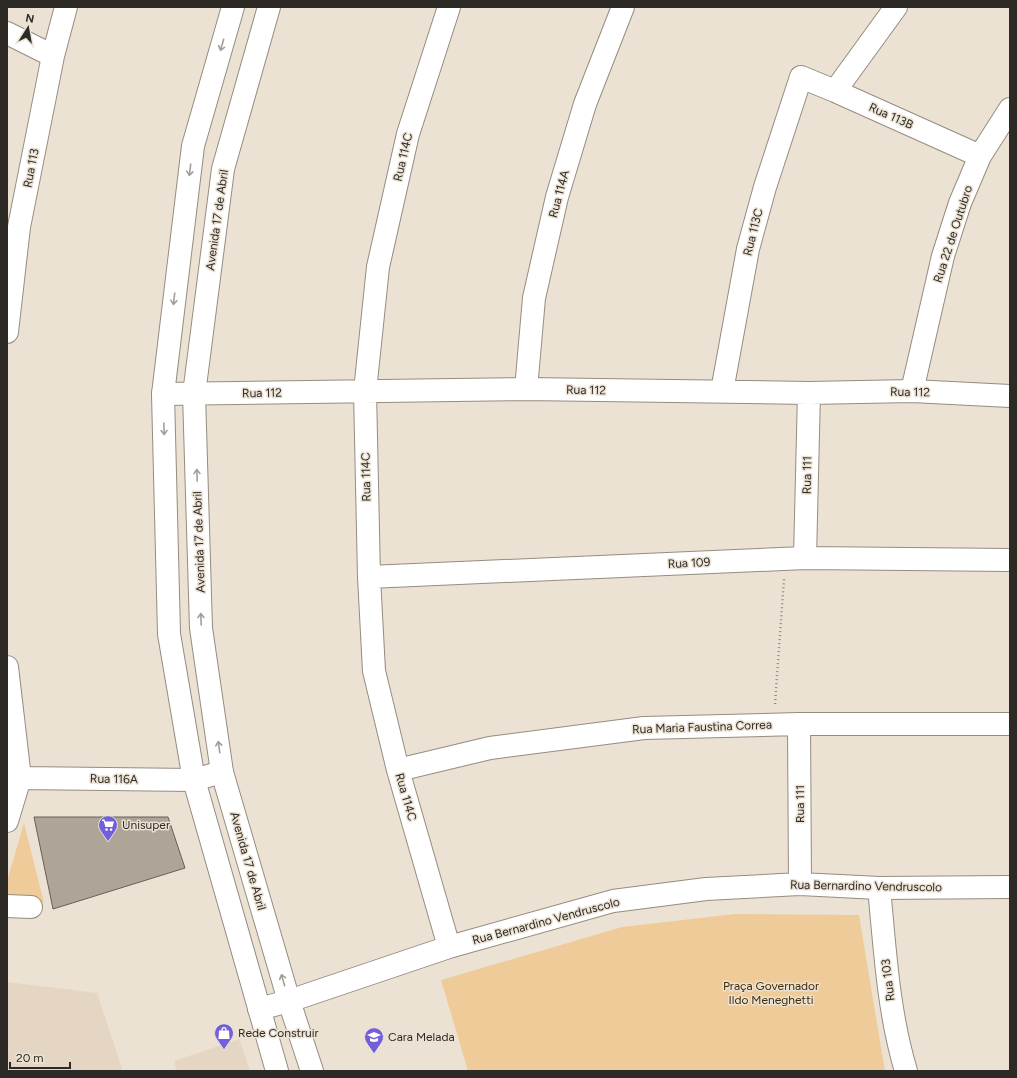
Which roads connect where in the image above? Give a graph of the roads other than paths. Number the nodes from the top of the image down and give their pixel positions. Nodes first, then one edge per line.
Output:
1 (66, 7) edge
2 (233, 7) edge
3 (269, 7) edge
4 (449, 7) edge
5 (623, 7) edge
6 (896, 7) edge
7 (7, 33) edge
8 (53, 56) junction
9 (801, 78) joint
10 (835, 91) junction
11 (1010, 109) edge
12 (980, 156) junction
13 (13, 224) edge
14 (7, 332) edge
15 (526, 389) junction
16 (365, 391) junction
17 (722, 391) junction
18 (912, 391) junction
19 (809, 393) junction
20 (162, 394) junction
21 (194, 394) junction
22 (1010, 396) edge
23 (795, 558) junction
24 (1010, 560) edge
25 (368, 577) junction
26 (7, 667) edge
27 (799, 724) junction
28 (1010, 724) edge
29 (398, 770) junction
30 (222, 772) junction
31 (14, 775) edge
32 (194, 780) junction
33 (7, 820) edge
34 (800, 884) junction
35 (1010, 887) edge
36 (879, 888) junction
37 (7, 906) edge
38 (31, 907) dead end
39 (449, 947) junction
40 (290, 1001) junction
41 (259, 1009) junction
42 (276, 1071) edge
43 (312, 1071) edge
44 (906, 1071) edge

1 - 8 street, Rua 113
2 -> 20 street
3 - 21 street, Avenida 17 de Abril
4 - 16 street, Rua 114C
5 - 15 street, Rua 114A
6 - 10 street
7 - 8 street
8 - 13 street, Rua 113
9 - 10 street, Rua 113B
9 - 17 street, Rua 113C
10 - 12 street, Rua 113B
11 - 12 street, Rua 22 de Outubro
12 - 18 street, Rua 22 de Outubro
13 - 14 street, Rua 113
15 - 16 street, Rua 112
15 - 17 street, Rua 112
16 - 21 street, Rua 112
16 - 25 street, Rua 114C
17 - 19 street, Rua 112
18 - 19 street, Rua 112
18 - 22 street, Rua 112
19 - 23 street, Rua 111
20 - 21 street, Rua 112
20 -> 32 street
30 -> 21 street, Avenida 17 de Abril
23 - 24 street, Rua 109
23 - 25 street, Rua 109
25 - 29 street, Rua 114C
26 - 31 street
27 - 28 street, Rua Maria Faustina Correa
27 - 29 street, Rua Maria Faustina Correa
27 - 34 street, Rua 111
29 - 39 street, Rua 114C
30 - 32 street, Rua 116A
40 -> 30 street, Avenida 17 de Abril
31 - 32 street, Rua 116A
31 - 33 street
32 - 41 street
34 - 36 street, Rua Bernardino Vendruscolo
34 - 39 street, Rua Bernardino Vendruscolo
35 - 36 street, Rua Bernardino Vendruscolo
36 - 44 street, Rua 103
37 - 38 street
39 - 40 street, Rua Bernardino Vendruscolo
40 - 41 street, Rua Bernardino Vendruscolo
40 - 43 street, Avenida 17 de Abril
41 - 42 street

